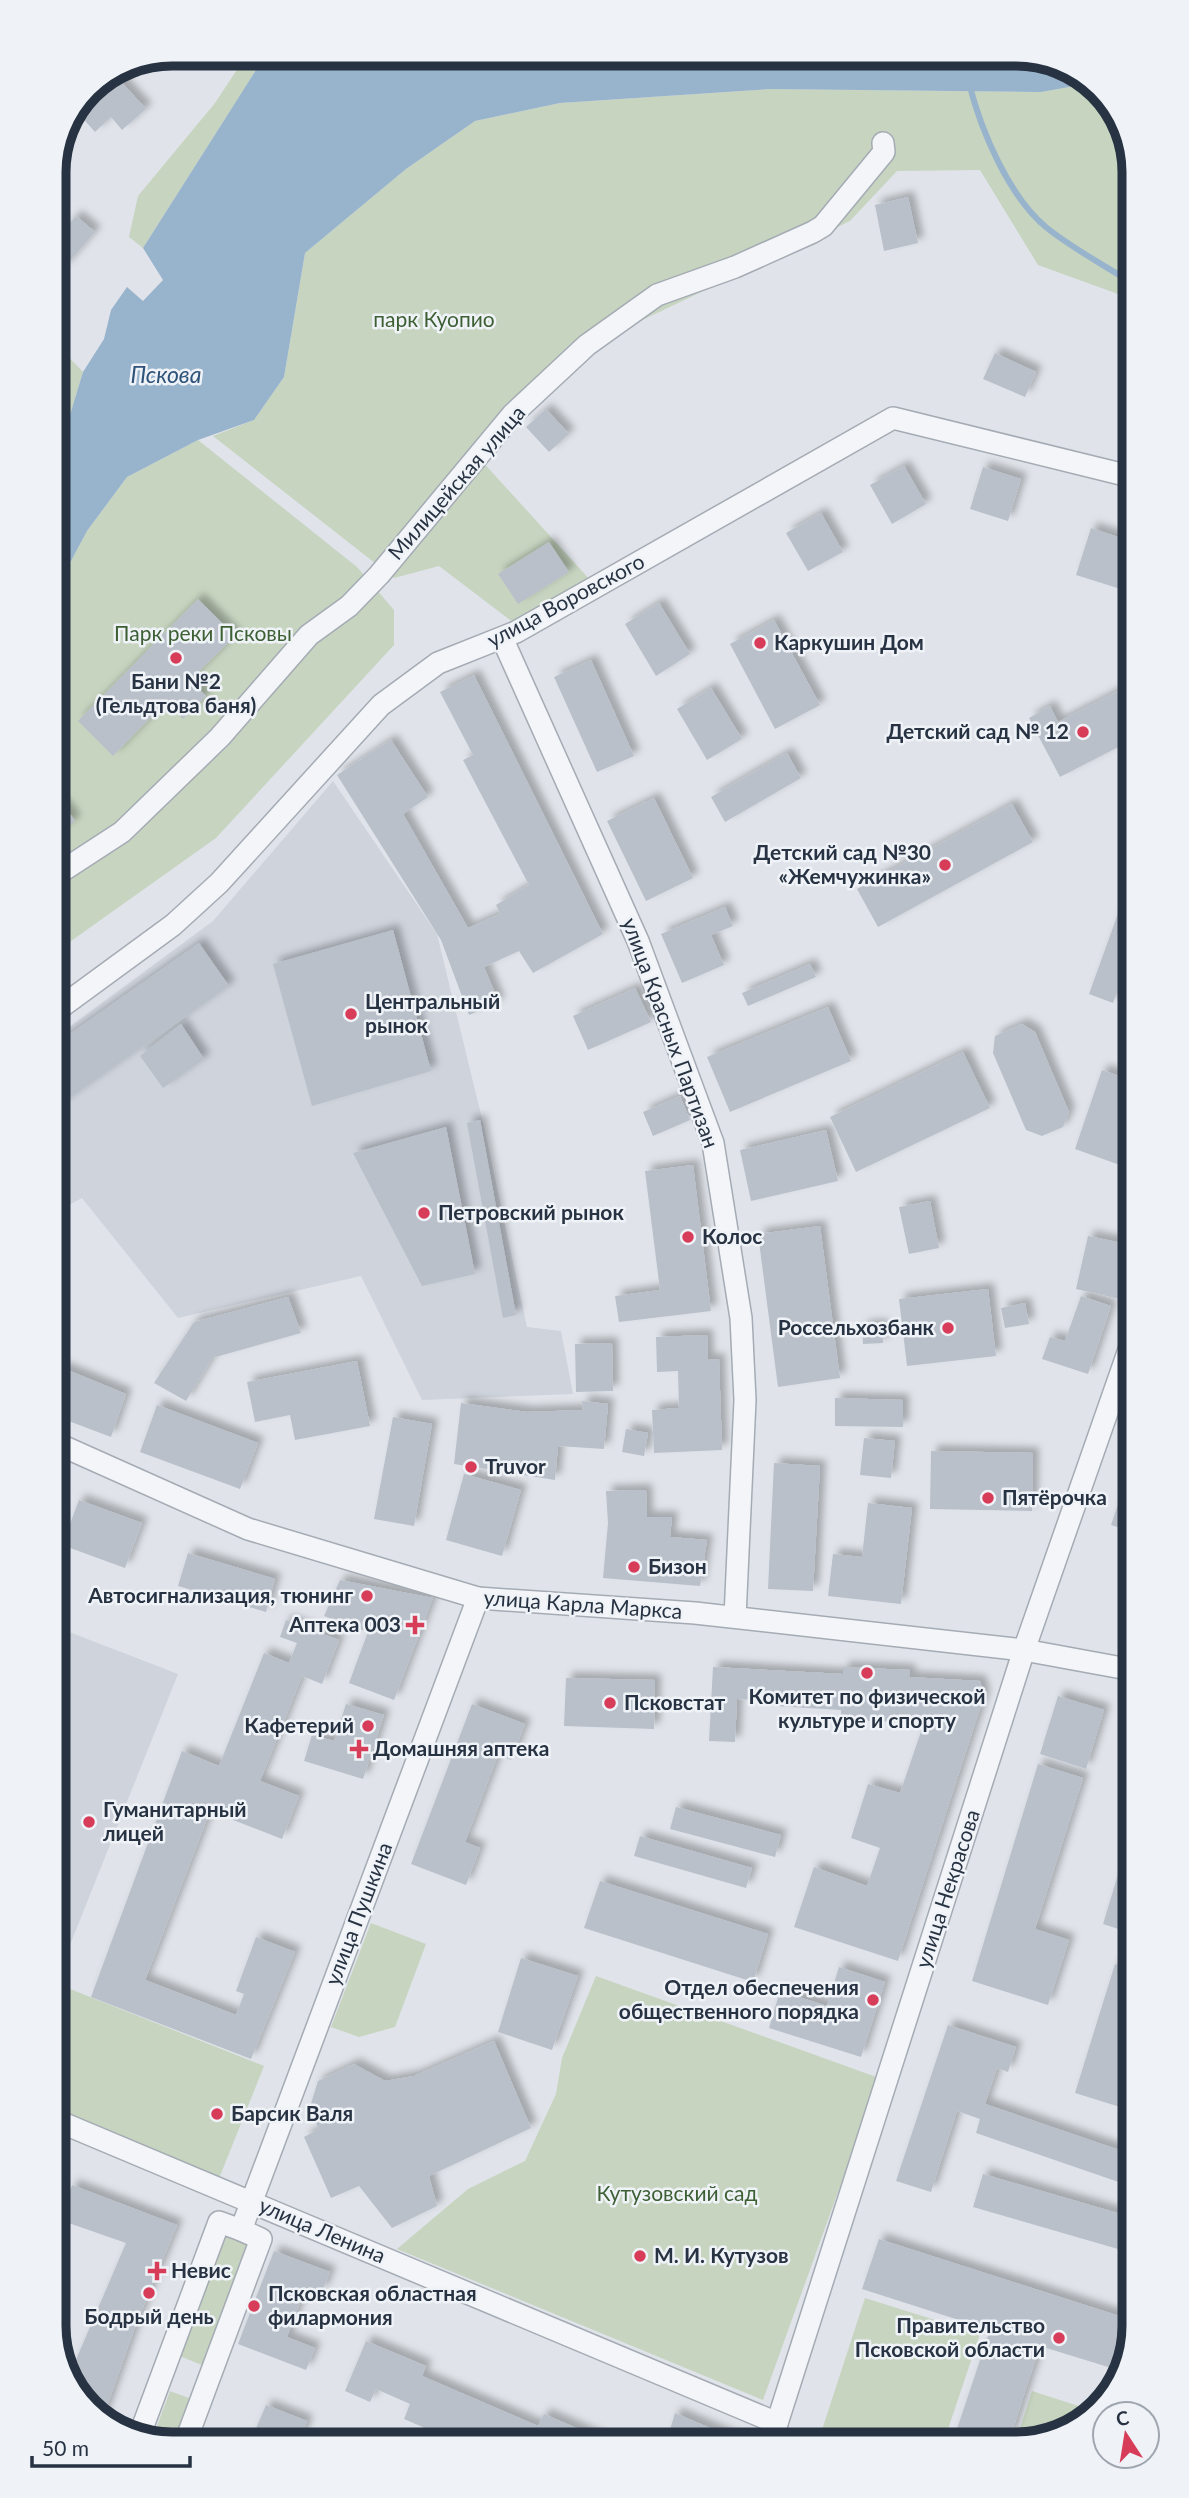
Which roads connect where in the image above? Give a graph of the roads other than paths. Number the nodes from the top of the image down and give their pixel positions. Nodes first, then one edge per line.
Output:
1 (883, 143) dead end
2 (1122, 474) edge
3 (503, 640) junction
4 (67, 868) edge
5 (67, 1003) edge
6 (1122, 1370) edge
7 (67, 1448) edge
8 (478, 1598) junction
9 (736, 1617) junction
10 (1024, 1650) junction
11 (1122, 1668) edge
12 (67, 2125) edge
13 (251, 2201) junction
14 (241, 2230) junction
15 (143, 2427) edge
16 (189, 2431) edge
17 (774, 2431) edge

1 - 4 street, Милицейская улица
2 - 3 street, улица Воровского
3 - 5 street, улица Воровского
3 - 9 street, улица Красных Партизан
6 - 10 street, улица Некрасова
7 - 8 street, улица Карла Маркса
8 - 9 street, улица Карла Маркса
8 - 13 street, улица Пушкина
9 - 10 street, улица Карла Маркса
10 - 11 street, улица Карла Маркса
10 - 17 street, улица Некрасова
12 - 13 street, улица Ленина
13 - 14 street, улица Пушкина
13 - 17 street, улица Ленина
14 - 15 street
14 - 16 street

